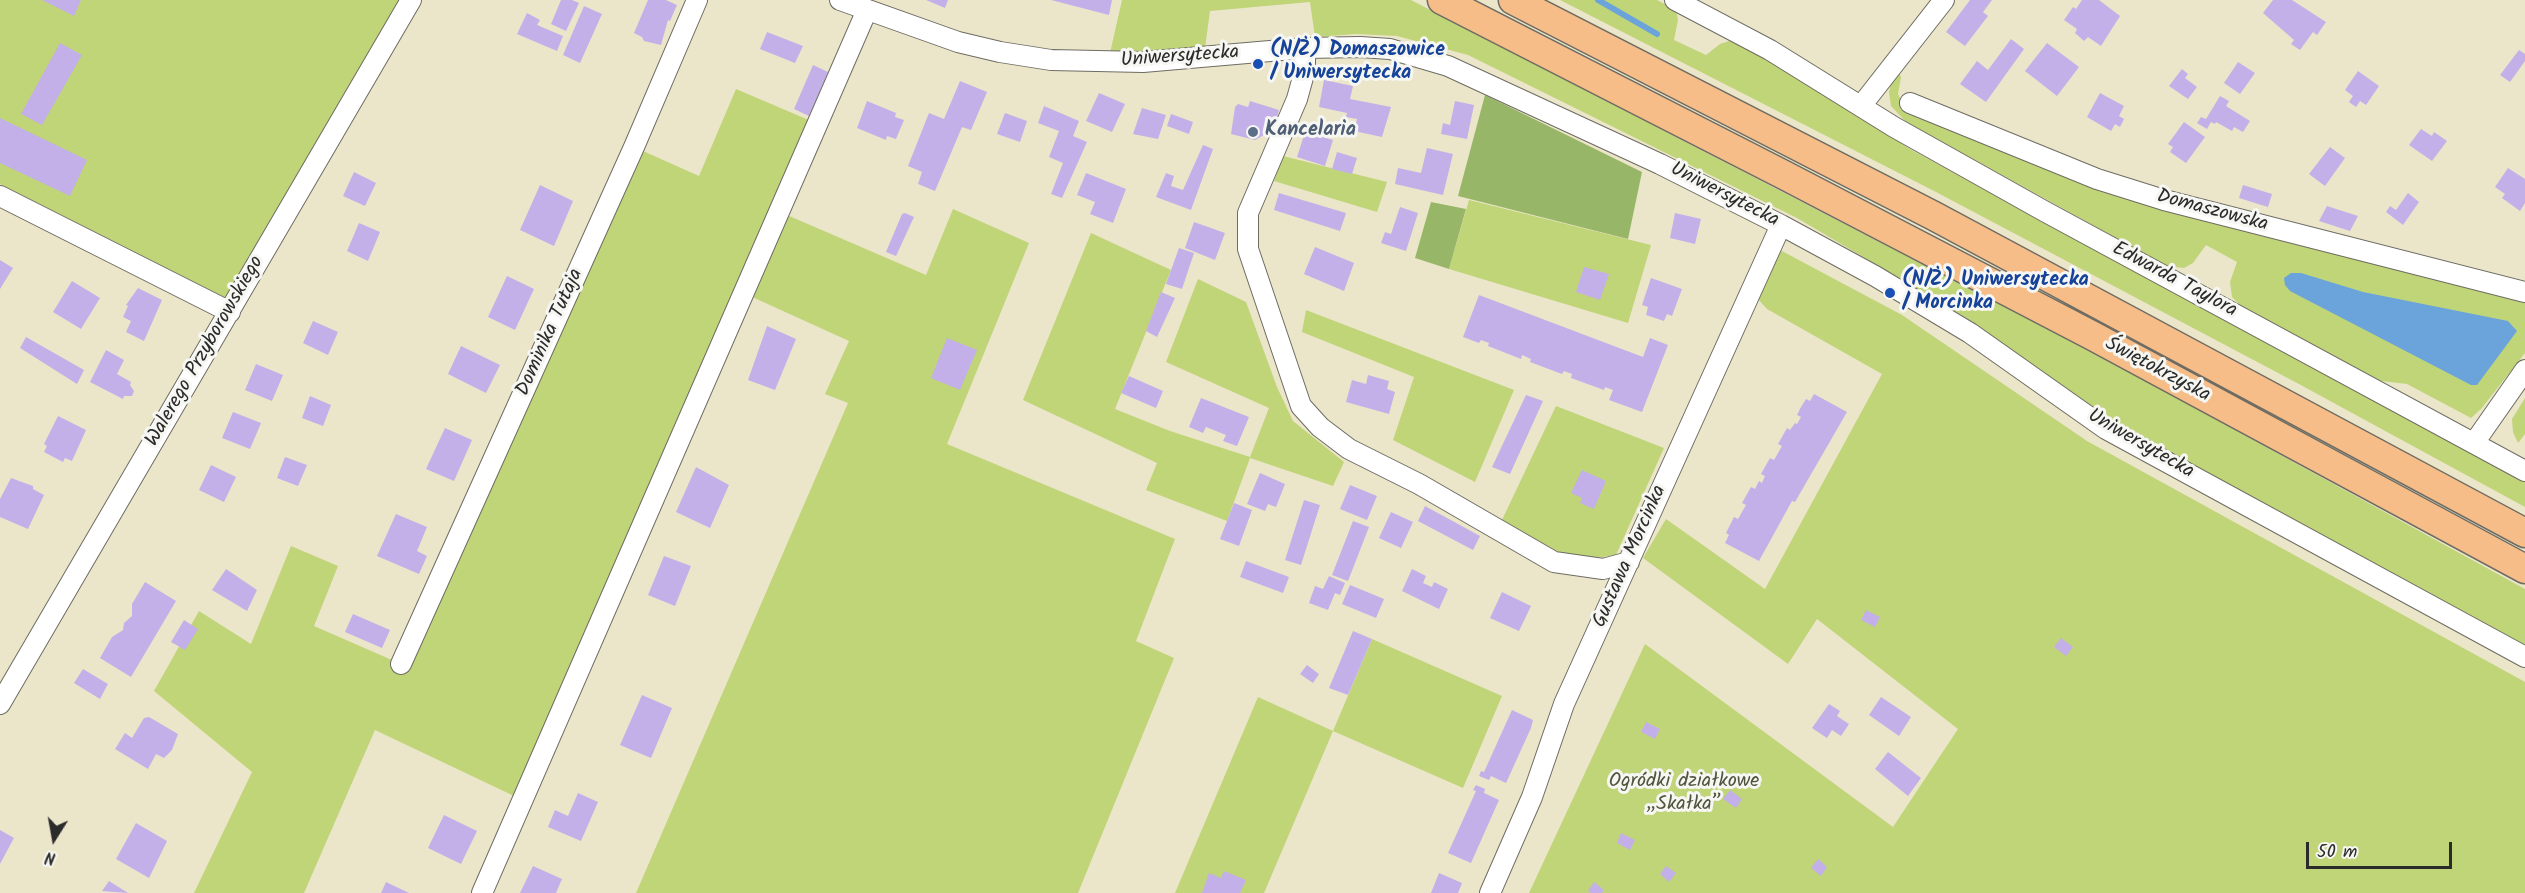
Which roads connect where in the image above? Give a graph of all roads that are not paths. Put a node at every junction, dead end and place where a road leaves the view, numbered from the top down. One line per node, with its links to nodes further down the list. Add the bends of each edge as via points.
1 (411, 0): 15 (street, Walerego Przyborowskiego)
2 (697, 0): 23 (street, Dominika Tutaja)
3 (840, 0): 8 (street, Uniwersytecka)
4 (1442, 0): 21 (highway, Świętokrzyska, via 2093,336)
5 (1513, 0): 19 (highway, Świętokrzyska, via 2091,299)
6 (1675, 0): 11 (street, Edwarda Taylora, via 1761,45)
7 (1944, 0): 11 (street)
8 (867, 10): 9 (street, Uniwersytecka, via 958,42 1051,60 1143,62); 25 (street)
9 (1305, 48): 13 (street, Uniwersytecka, via 1390,49 1448,66); 20 (street, via 1305,70 1297,99 1248,213 1248,249 1301,406 1349,449 1419,484 1554,562 1603,569)
10 (1910, 102): 14 (street, Domaszowska, via 2097,178 2164,200)
11 (1861, 106): 17 (street, Edwarda Taylora, via 2043,210)
12 (0, 196): 15 (street)
13 (1781, 225): 20 (street, Gustawa Morcinka); 22 (street, Uniwersytecka, via 1971,333 2106,429)
14 (2525, 292)
15 (230, 312): 24 (street, Walerego Przyborowskiego)
16 (2525, 370): 17 (street)
17 (2474, 443): 18 (street, Edwarda Taylora)
18 (2525, 471)
19 (2525, 533)
20 (1629, 562): 26 (street, Gustawa Morcinka, via 1564,704 1532,796)
21 (2525, 569)
22 (2525, 657)
23 (401, 664)
24 (0, 704)
25 (482, 893)
26 (1490, 893)

